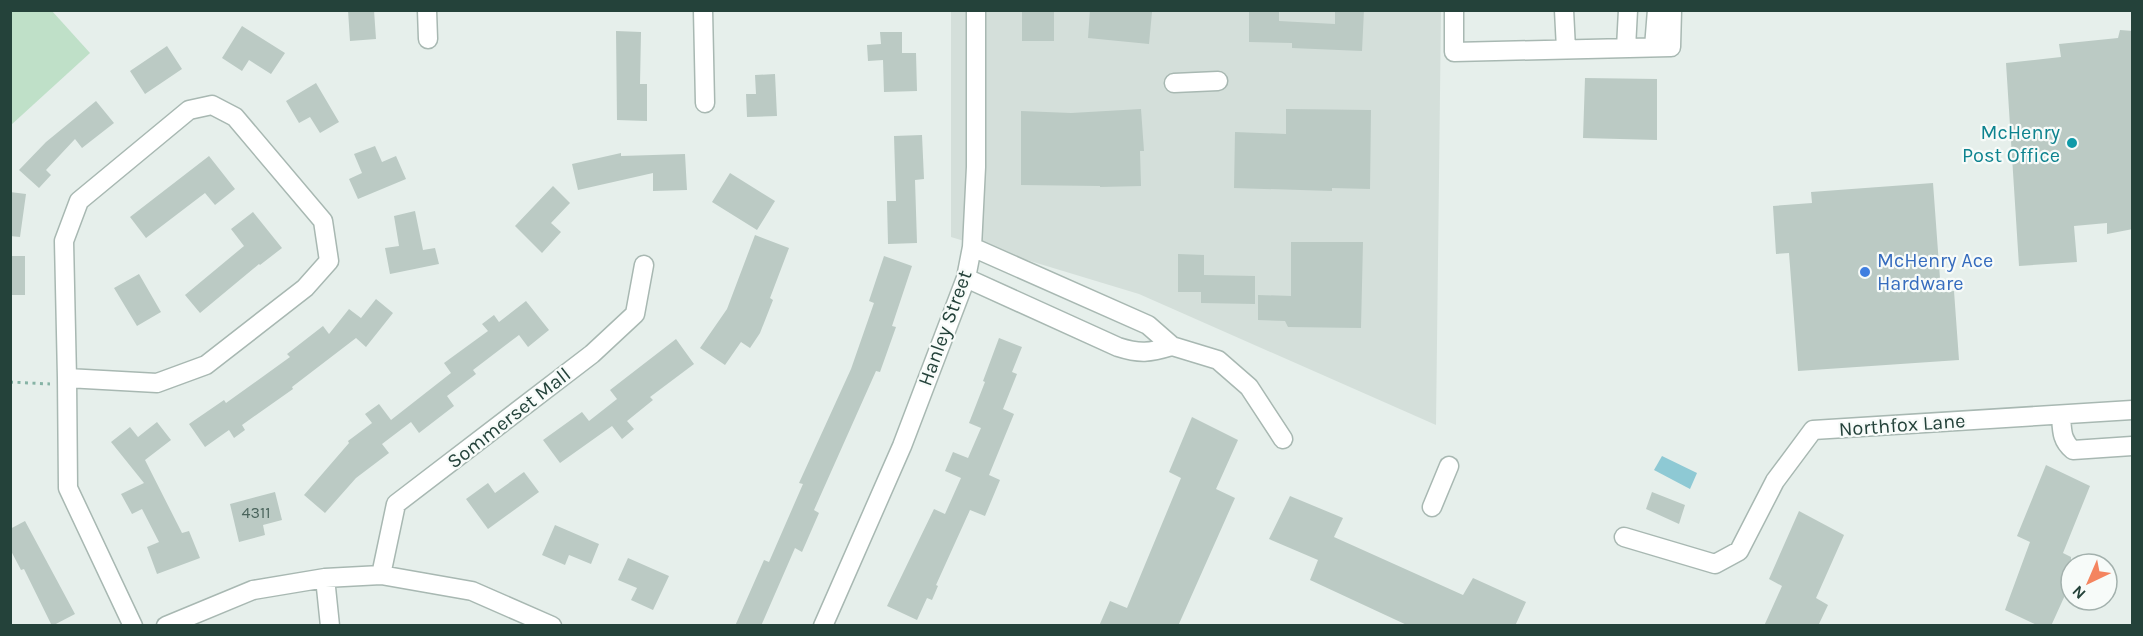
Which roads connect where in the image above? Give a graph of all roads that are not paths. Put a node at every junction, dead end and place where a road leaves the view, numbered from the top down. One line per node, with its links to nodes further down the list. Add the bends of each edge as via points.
1 (427, 10): 10 (street)
2 (703, 10): 15 (street)
3 (976, 10): 16 (street, Hanley Street)
4 (1454, 10): 12 (street, via 1454,52)
5 (1564, 10): 12 (street)
6 (1628, 10): 11 (street)
7 (1640, 10): 11 (street)
8 (1657, 10): 11 (street)
9 (1672, 10): 11 (street, via 1671,47)
10 (428, 39)
11 (1639, 47): 12 (street)
12 (1566, 50)
13 (1218, 81): 14 (street)
14 (1174, 83)
15 (705, 103)
16 (972, 248): 18 (street, Hanley Street); 19 (street, via 1148,325)
17 (644, 265): 28 (street, Sommerset Mall, via 635,314 592,354 396,504)
18 (966, 278): 19 (street, via 1118,347 1150,353); 34 (street, Hanley Street, via 902,446)
19 (1172, 346): 23 (street, via 1218,360 1249,387)
20 (67, 382): 20 (street, via 64,242 78,201 189,111 212,105 235,117 323,220 328,261 305,288 206,365 157,383); 30 (street, via 68,488)
21 (2133, 410): 22 (street, Northfox Lane)
22 (2061, 415): 24 (street, via 2062,437 2073,450); 27 (street, Northfox Lane, via 1813,430 1775,481 1739,551 1714,564)
23 (1282, 439)
24 (2133, 446)
25 (1449, 466): 26 (street)
26 (1432, 507)
27 (1624, 537)
28 (381, 575): 29 (street); 33 (street, via 472,591)
29 (325, 578): 31 (street, via 253,590); 32 (street)
30 (133, 626)
31 (166, 626)
32 (330, 626)
33 (552, 626)
34 (824, 626)

